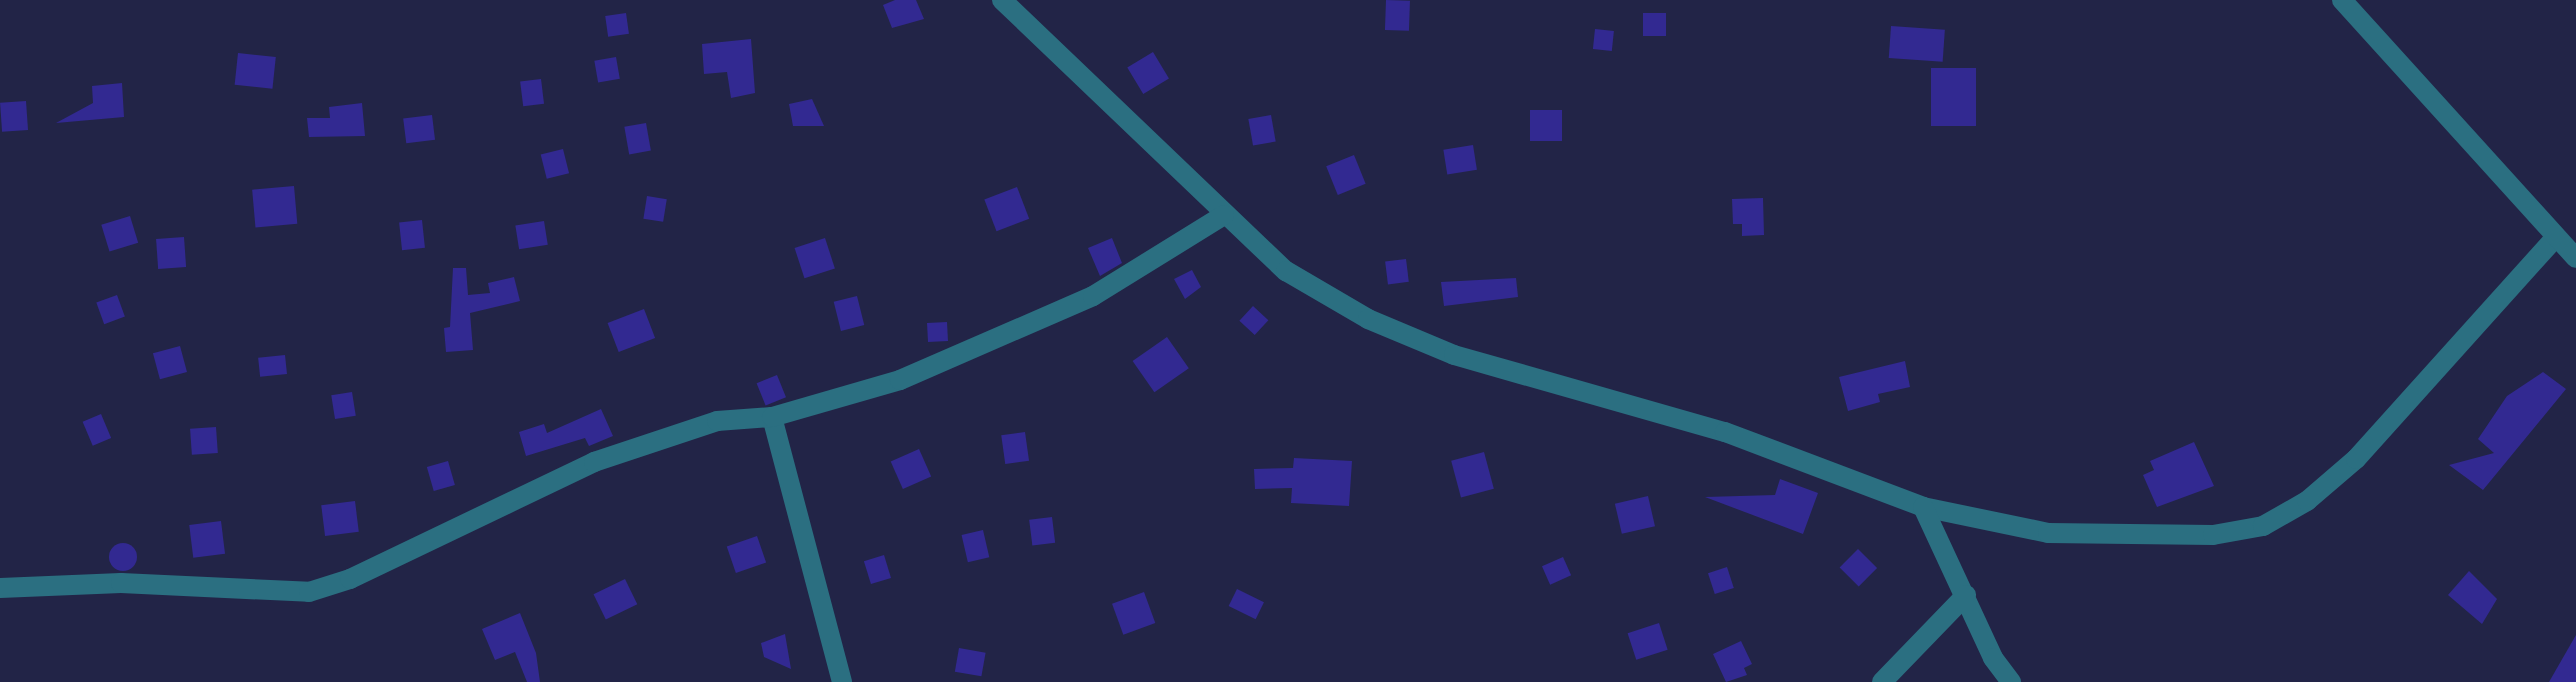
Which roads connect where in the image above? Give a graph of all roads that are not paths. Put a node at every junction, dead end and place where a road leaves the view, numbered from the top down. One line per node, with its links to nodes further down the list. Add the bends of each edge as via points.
1 (1002, 0): 3 (street)
2 (2342, 0): 4 (street)
3 (1224, 215): 6 (street, via 1093,296 1004,337 834,403); 7 (street, via 1286,271 1368,319 1454,355 1725,432)
4 (2555, 238): 5 (street); 7 (street, via 2356,459 2307,501 2263,526 2213,535 2137,538 2048,533)
5 (2576, 258)
6 (772, 417): 8 (street, via 717,421 594,462 350,579 309,592 121,583); 10 (street)
7 (1923, 507): 9 (street)
8 (0, 588)
9 (1966, 595): 11 (street); 12 (street, via 1993,658)
10 (842, 682)
11 (1882, 682)
12 (2011, 682)

